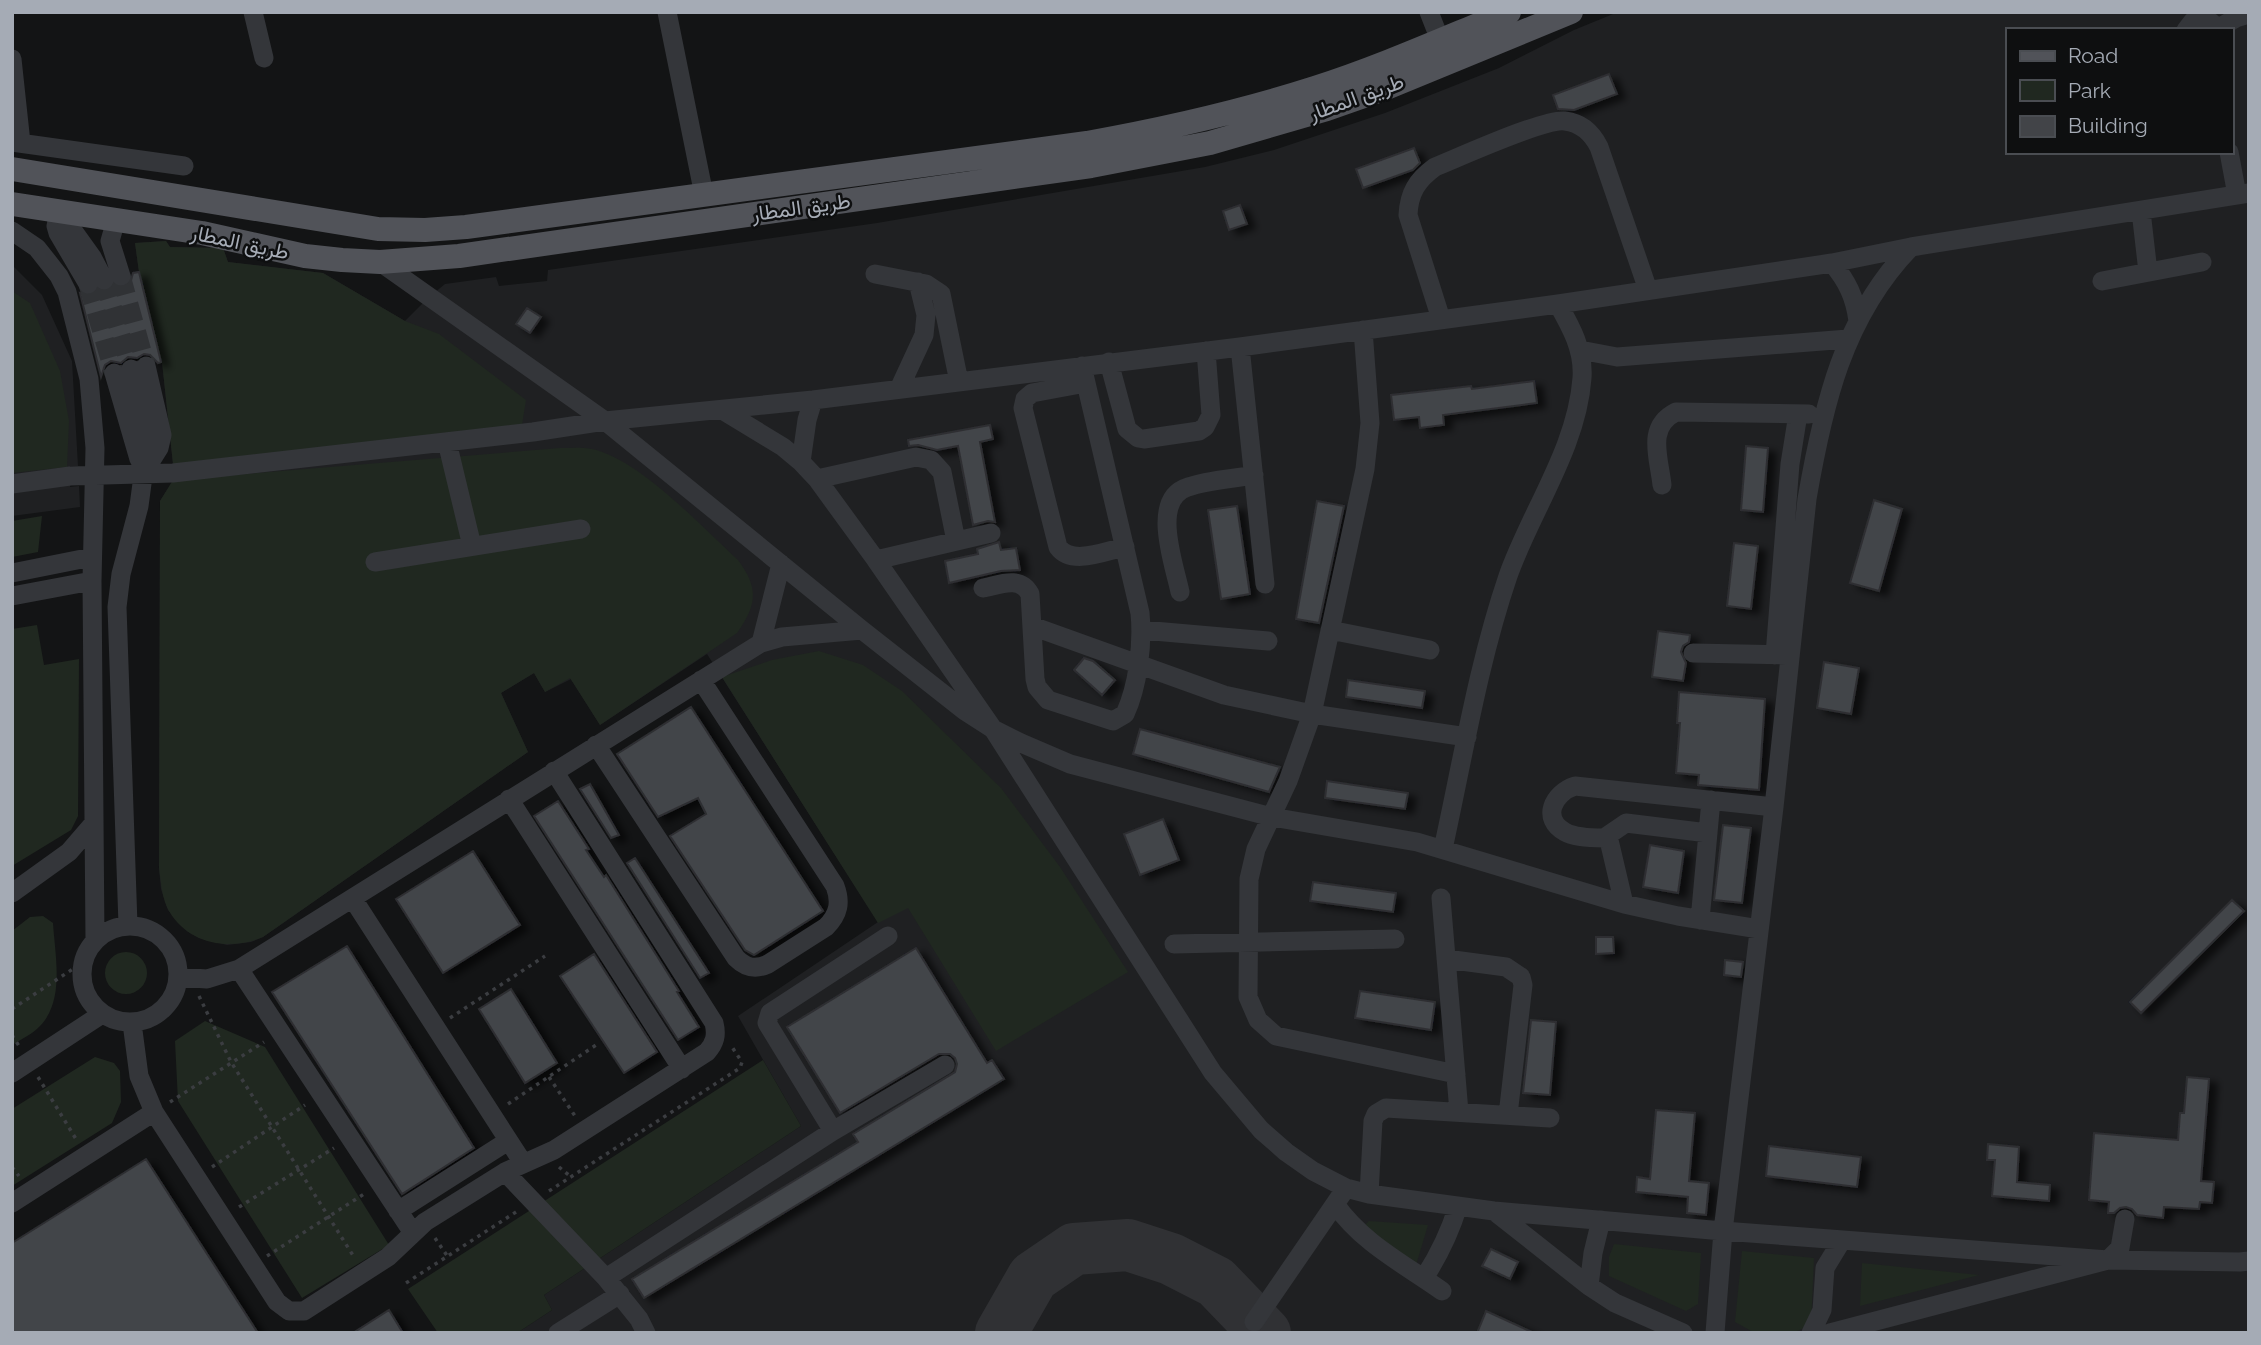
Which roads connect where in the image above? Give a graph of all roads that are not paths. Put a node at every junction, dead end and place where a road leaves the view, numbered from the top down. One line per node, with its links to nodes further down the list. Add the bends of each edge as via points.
1 (253, 12): 11 (street)
2 (667, 12): 19 (street)
3 (1429, 12): 10 (street)
4 (1509, 12): 10 (main road, طريق المطار)
5 (1571, 12): 27 (main road, طريق المطار, via 1327,109 1151,156 458,256)
6 (2249, 14): 9 (street)
7 (2188, 28): 8 (street, via 2198,19 2209,20)
8 (2216, 28)
9 (2219, 28)
10 (1440, 40): 19 (main road, طريق المطار, via 1317,88 1146,133)
11 (264, 58)
12 (12, 59): 13 (street)
13 (16, 142): 15 (street)
14 (2230, 154): 18 (street)
15 (184, 166)
16 (12, 169): 17 (main road, طريق المطار)
17 (49, 174): 21 (main road, via 57,186); 24 (main road, طريق المطار)
18 (2243, 194): 22 (street)
19 (704, 195): 24 (main road, طريق المطار, via 466,227)
20 (12, 204): 21 (main road, طريق المطار)
21 (59, 211): 23 (main road, طريق المطار); 23 (street, via 58,233 104,280)
22 (2141, 212): 26 (street); 30 (street)
23 (116, 220): 27 (main road, طريق المطار, via 305,256)
24 (378, 229): 27 (main road)
25 (12, 230): 58 (street, via 43,256 67,292 89,379)
26 (1911, 247): 29 (street); 37 (street, via 1886,275)
27 (380, 262): 53 (street)
28 (2203, 262): 30 (street)
29 (1832, 263): 34 (street); 37 (street, via 1855,299)
30 (2148, 272): 32 (street)
31 (875, 274): 33 (street)
32 (2102, 281)
33 (918, 282): 38 (street); 39 (street, via 941,294)
34 (1648, 290): 35 (street); 36 (street, via 1594,137 1575,123 1553,121 1435,167 1414,187 1408,215)
35 (1558, 304): 36 (street); 43 (street)
36 (1441, 319): 40 (street)
37 (1858, 321): 41 (street)
38 (926, 324): 39 (street); 48 (street)
39 (948, 324): 47 (street)
40 (1363, 330): 42 (street); 80 (street, via 1369,446)
41 (1848, 339): 43 (street, via 1617,357); 52 (street)
42 (1240, 347): 44 (street); 57 (street)
43 (1580, 350): 90 (street, via 1583,377 1570,433 1510,573)
44 (1206, 351): 45 (street); 45 (street, via 1209,421 1199,431 1144,439 1127,429)
45 (1109, 362): 46 (street)
46 (1084, 374): 47 (street); 66 (street); 66 (street, via 1032,393 1023,408 1058,547 1075,557)
47 (959, 382): 48 (street)
48 (899, 389): 49 (street)
49 (813, 400): 50 (street); 55 (street)
50 (722, 410): 53 (street); 55 (street)
51 (1798, 414): 52 (street); 61 (street, via 1685,411 1667,416 1657,433); 85 (street, via 1790,464)
52 (1824, 414): 85 (street)
53 (605, 421): 54 (street); 70 (street)
54 (447, 442): 56 (street); 65 (street)
55 (802, 461): 59 (street)
56 (143, 474): 56 (street, via 162,435 130,369); 58 (street); 106 (street, via 117,607)
57 (1254, 475): 73 (street); 75 (street, via 1189,486 1174,496 1166,521)
58 (94, 476): 60 (street); 67 (street)
59 (817, 479): 64 (street, via 916,457 931,460 942,472); 68 (street)
60 (12, 484)
61 (1662, 485)
62 (581, 529): 65 (street)
63 (991, 533): 64 (street)
64 (956, 541): 68 (street)
65 (472, 546): 69 (street)
66 (1125, 547): 79 (street)
67 (92, 557): 71 (street); 72 (street)
68 (877, 560): 89 (street)
69 (375, 562)
70 (781, 564): 78 (street); 82 (street)
71 (12, 573)
72 (92, 581): 76 (street); 97 (street)
73 (1265, 584)
74 (982, 588): 77 (street, via 1016,582 1024,585 1030,594)
75 (1180, 592)
76 (12, 596)
77 (1032, 626): 86 (street); 86 (street, via 1035,679 1048,700 1113,721 1120,719 1128,708)
78 (862, 630): 82 (street); 89 (street)
79 (1142, 630): 81 (street); 86 (street)
80 (1330, 630): 83 (street); 88 (street)
81 (1268, 640)
82 (761, 643): 87 (street)
83 (1430, 650)
84 (1693, 653): 85 (street)
85 (1783, 655): 95 (street)
86 (1138, 665): 88 (street, via 1224,695)
87 (701, 680): 91 (street); 91 (street, via 839,896 834,918 826,927 768,964 751,968 736,958)
88 (1312, 714): 90 (street); 96 (street)
89 (993, 729): 96 (street, via 1070,764); 131 (street, via 1213,1073 1261,1130)
90 (1467, 737): 100 (street)
91 (596, 745): 92 (street)
92 (554, 771): 93 (street); 119 (street, via 714,1023 712,1046)
93 (509, 799): 103 (street); 119 (street)
94 (1711, 800): 95 (street); 98 (street); 99 (street, via 1575,786 1556,796 1553,817 1558,827 1566,833)
95 (1774, 807): 107 (street)
96 (1272, 817): 100 (street); 111 (street, via 1252,862)
97 (94, 823): 101 (street, via 69,852); 110 (street)
98 (1708, 833): 99 (street, via 1626,823); 105 (street)
99 (1608, 836): 104 (street)
100 (1443, 849): 104 (street)
101 (12, 893)
102 (1441, 898): 113 (street)
103 (353, 899): 114 (street); 127 (street)
104 (1624, 904): 105 (street)
105 (1700, 919): 107 (street)
106 (128, 925): 110 (street); 115 (street, via 154,932 164,940)
107 (1759, 929): 138 (street)
108 (888, 936): 126 (street, via 767,1018)
109 (1395, 939): 111 (street)
110 (95, 940): 116 (street, via 82,963 81,977 84,991)
111 (1248, 942): 112 (street); 121 (street, via 1248,997 1258,1020 1276,1036)
112 (1174, 944)
113 (1446, 959): 121 (street); 124 (street, via 1506,967 1521,977)
114 (239, 969): 115 (street, via 207,979); 134 (street)
115 (184, 978): 117 (street, via 164,1009)
116 (102, 1014): 117 (street); 120 (street)
117 (132, 1023): 122 (street, via 139,1076)
118 (944, 1065): 126 (street)
119 (682, 1069): 128 (street, via 545,1155)
120 (12, 1073)
121 (1456, 1074): 123 (street)
122 (154, 1112): 132 (street); 139 (street, via 277,1302 289,1311 304,1311 388,1257)
123 (1459, 1112): 124 (street); 130 (street, via 1381,1110 1373,1121)
124 (1507, 1115): 125 (street)
125 (1550, 1118)
126 (833, 1131): 145 (street)
127 (508, 1140): 128 (street); 134 (street)
128 (523, 1163): 129 (street)
129 (505, 1172): 139 (street); 145 (street)
130 (1369, 1194): 131 (street); 133 (street)
131 (1341, 1196): 146 (street, via 1353,1228); 151 (street)
132 (12, 1203)
133 (1458, 1206): 135 (street); 146 (street, via 1444,1245)
134 (398, 1211): 139 (street)
135 (1494, 1211): 137 (street); 147 (street)
136 (2125, 1219): 142 (street, via 2120,1248)
137 (1601, 1220): 138 (street); 147 (street)
138 (1723, 1231): 140 (street); 156 (street)
139 (413, 1233)
140 (1810, 1238): 141 (street); 144 (street)
141 (1842, 1240): 142 (street); 144 (street)
142 (2108, 1259): 143 (street); 152 (street)
143 (2249, 1261)
144 (1825, 1268): 150 (street)
145 (606, 1278): 149 (street)
146 (1424, 1278): 148 (street)
147 (1589, 1286): 155 (street, via 1615,1303)
148 (1442, 1290)
149 (620, 1294): 153 (street); 154 (street)
150 (1822, 1310): 152 (street); 157 (street)
151 (1254, 1322)
152 (1833, 1332)
153 (558, 1333)
154 (646, 1333)
155 (1683, 1333)
156 (1714, 1333)
157 (1811, 1333)

